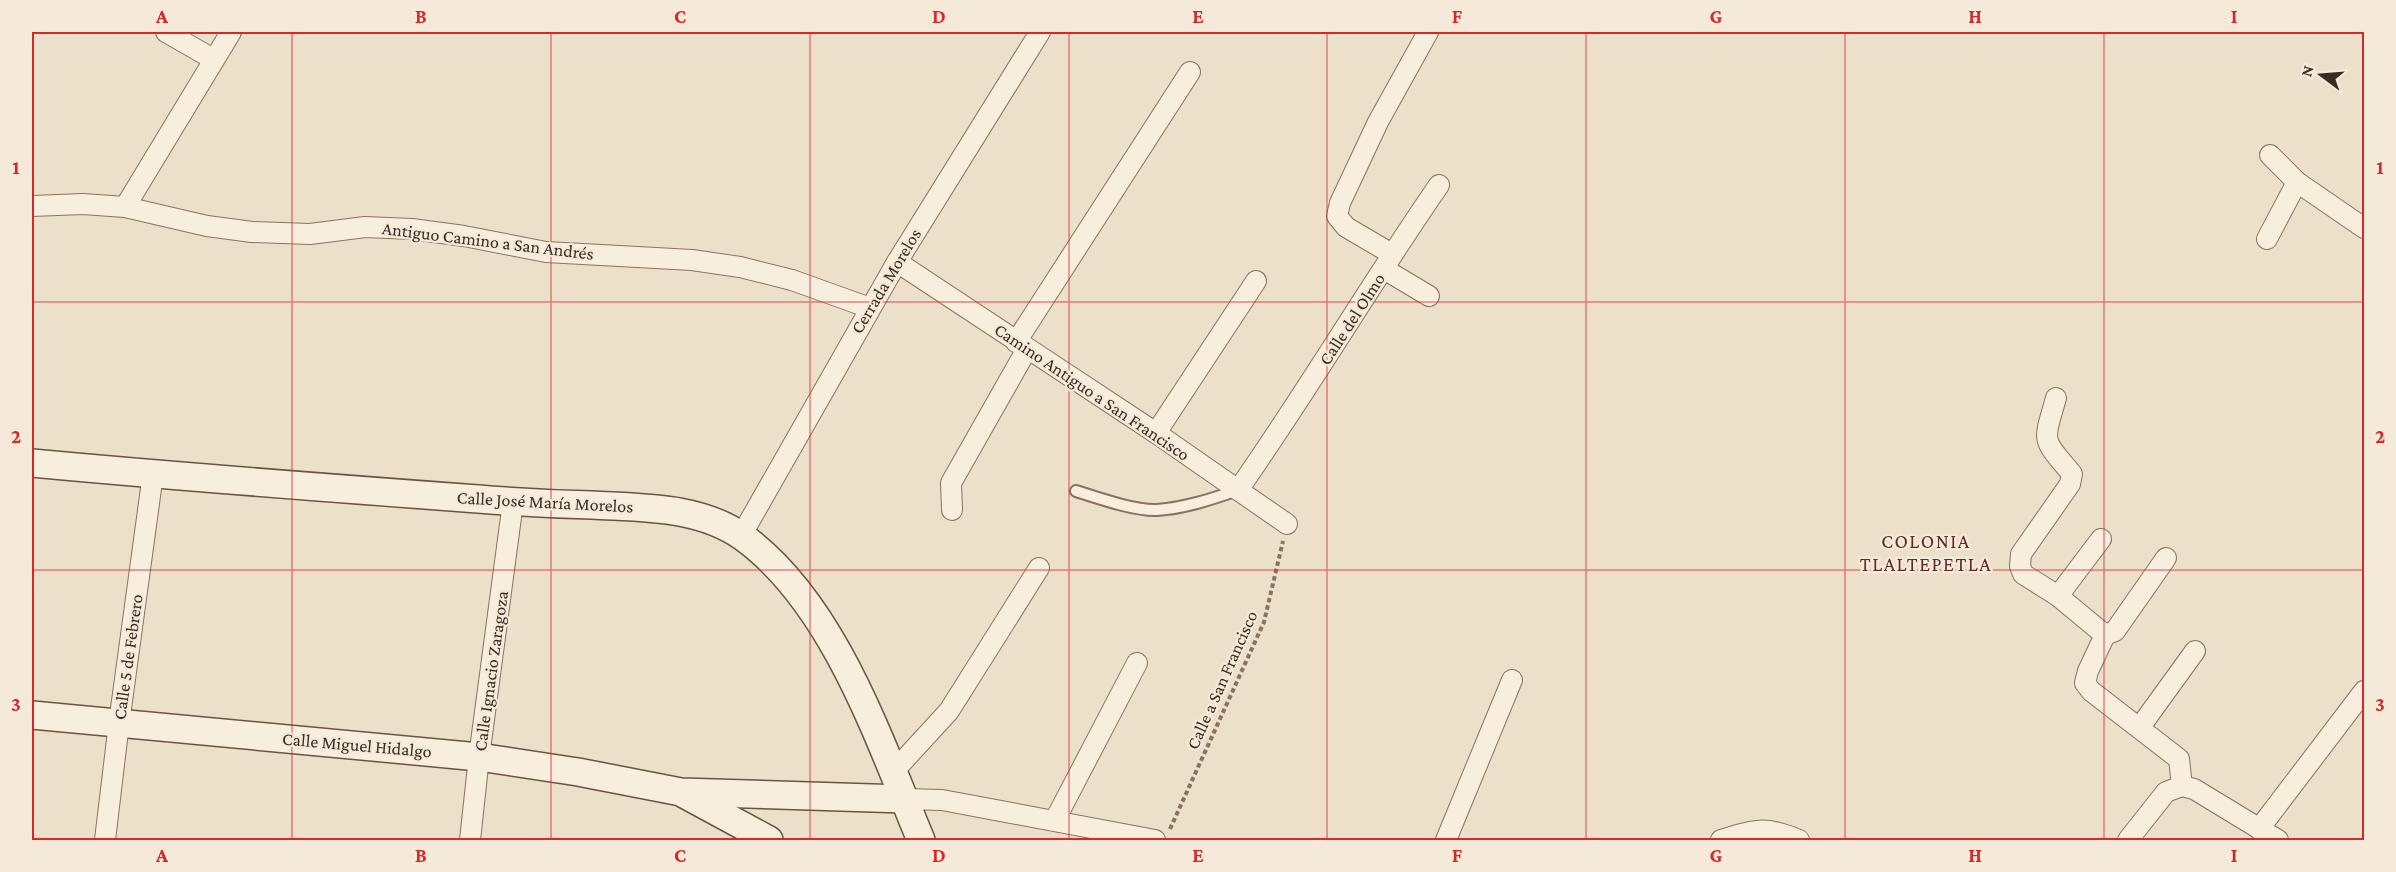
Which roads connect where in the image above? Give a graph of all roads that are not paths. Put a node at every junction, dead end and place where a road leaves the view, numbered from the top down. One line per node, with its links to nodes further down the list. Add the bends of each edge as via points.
1 (166, 32): 5 (street)
2 (231, 32): 5 (street)
3 (1040, 32): 14 (street, Cerrada Morelos)
4 (1428, 32): 15 (street, Calle del Olmo, via 1378,122 1337,216 1346,228)
5 (213, 59): 11 (street)
6 (1190, 72): 19 (street)
7 (2270, 155): 8 (street)
8 (2297, 182): 12 (street); 13 (street)
9 (1439, 185): 15 (street)
10 (32, 206): 11 (street, Antiguo Camino a San Andrés)
11 (125, 207): 18 (street, Antiguo Camino a San Andrés, via 252,232 310,234 365,227 412,229 546,252 692,260 792,280)
12 (2364, 228)
13 (2267, 239)
14 (897, 261): 18 (street, Cerrada Morelos); 19 (street, Camino Antiguo a San Francisco)
15 (1388, 261): 17 (street); 24 (street, Calle del Olmo)
16 (1256, 281): 21 (street)
17 (1429, 296)
18 (870, 308): 29 (street, Cerrada Morelos)
19 (1022, 345): 21 (street, Camino Antiguo a San Francisco); 27 (street, via 951,483)
20 (2055, 398): 33 (street, via 2045,437 2072,474 2070,484 2021,554 2020,566 2023,574)
21 (1156, 434): 24 (street, Camino Antiguo a San Francisco)
22 (32, 463): 23 (main road, Calle José María Morelos)
23 (153, 474): 26 (main road, Calle José María Morelos); 40 (street, Calle 5 de Febrero)
24 (1238, 490): 25 (lane, via 1203,502 1155,510); 28 (street, Camino Antiguo a San Francisco)
25 (1076, 491)
26 (513, 502): 29 (main road, Calle José María Morelos, via 674,510 708,519); 42 (street, Calle Ignacio Zaragoza)
27 (952, 510)
28 (1287, 524)
29 (741, 536): 43 (main road, Calle José María Morelos, via 776,567 824,630 862,699)
30 (2101, 539): 33 (street)
31 (2166, 558): 34 (street, via 2115,631)
32 (1039, 568): 43 (street, via 949,711)
33 (2058, 596): 34 (street)
34 (2105, 636): 41 (street, via 2085,683)
35 (2195, 651): 41 (street)
36 (1137, 663): 47 (street)
37 (1512, 680): 54 (street)
38 (2364, 691): 48 (street)
39 (32, 715): 40 (main road, Calle Miguel Hidalgo)
40 (119, 723): 42 (main road, Calle Miguel Hidalgo); 50 (street, Calle 5 de Febrero)
41 (2140, 728): 44 (street, via 2179,759)
42 (479, 757): 45 (main road, Calle Miguel Hidalgo); 51 (street, Calle Ignacio Zaragoza)
43 (893, 772): 46 (main road, Calle José María Morelos)
44 (2182, 786): 48 (street, via 2194,789); 57 (street, via 2166,792)
45 (681, 792): 46 (main road, Calle Miguel Hidalgo); 52 (main road, Calle Miguel Hidalgo)
46 (904, 799): 47 (street, via 942,800); 53 (main road, Calle José María Morelos)
47 (1055, 820): 49 (street)
48 (2259, 829): 58 (street)
49 (1162, 835)
50 (105, 840)
51 (470, 840)
52 (769, 840)
53 (921, 840)
54 (1446, 840)
55 (1721, 840): 56 (street, via 1763,829)
56 (1799, 840)
57 (2128, 840)
58 (2278, 840)

